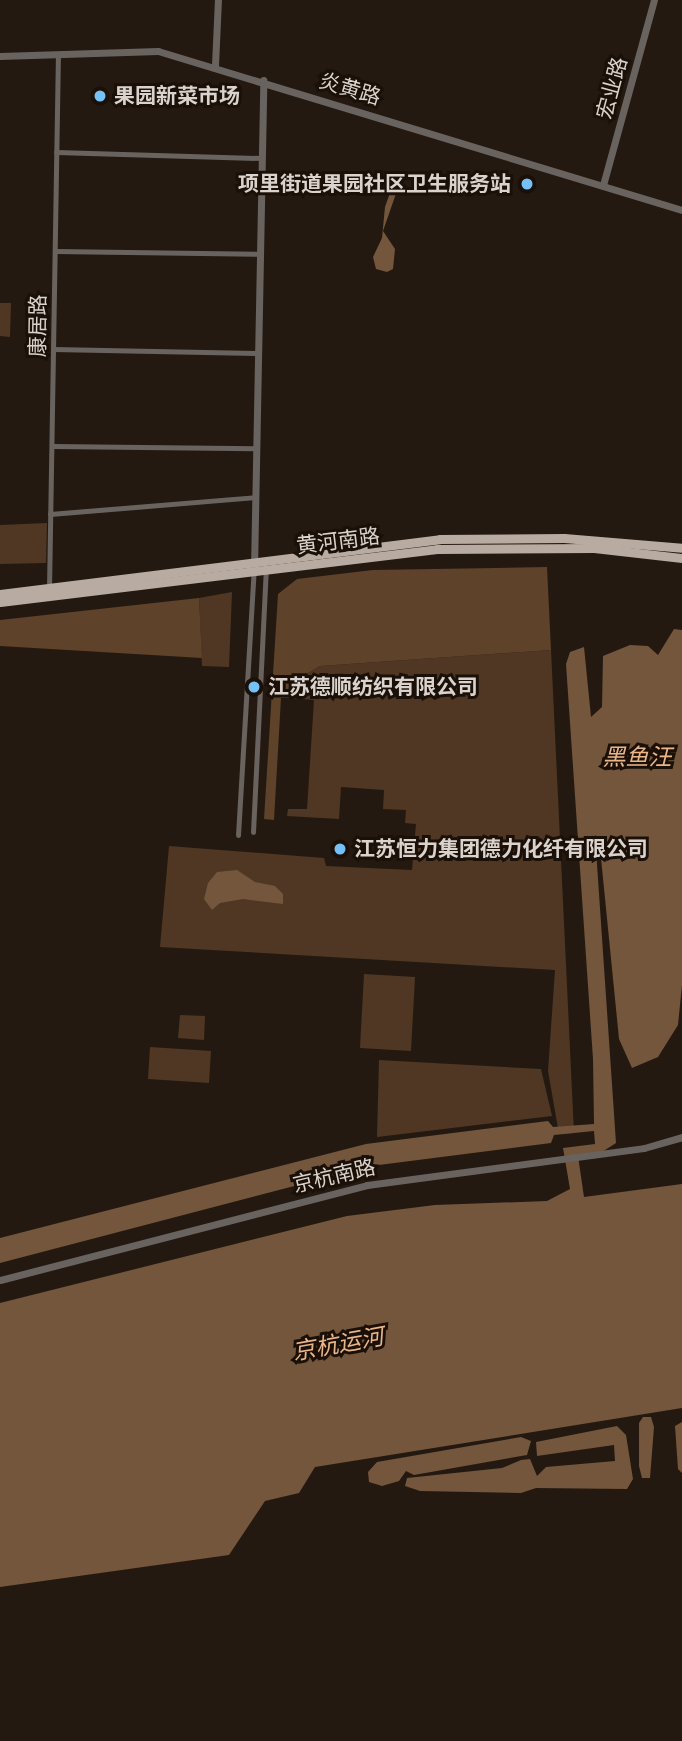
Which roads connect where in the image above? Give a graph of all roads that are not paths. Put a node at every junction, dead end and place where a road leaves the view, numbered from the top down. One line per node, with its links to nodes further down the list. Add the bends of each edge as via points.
1 (218, 0): 5 (street)
2 (654, 0): 9 (street, 宏业路)
3 (58, 54): 4 (street, 炎黄路); 5 (street, 炎黄路, via 158,51); 7 (street, 康居路)
4 (0, 56)
5 (215, 65): 6 (street, 炎黄路)
6 (263, 80): 8 (street); 9 (street, 炎黄路)
7 (56, 152): 8 (street); 11 (street, 康居路)
8 (261, 158): 12 (street)
9 (603, 185): 10 (street, 炎黄路)
10 (682, 210)
11 (55, 251): 12 (street); 13 (street, 康居路)
12 (260, 254): 14 (street)
13 (53, 349): 14 (street); 15 (street, 康居路)
14 (258, 353): 16 (street)
15 (51, 446): 16 (street); 18 (street, 康居路)
16 (256, 448): 17 (street)
17 (256, 497): 18 (street); 22 (street)
18 (50, 514): 24 (street, 康居路)
19 (682, 548): 21 (main road, 黄河南路, via 609,540 491,538 407,542)
20 (682, 558): 21 (main road, 黄河南路, via 594,548 495,547)
21 (267, 563): 22 (main road, 黄河南路); 26 (street)
22 (254, 565): 24 (main road, 黄河南路); 27 (street)
23 (0, 594): 24 (main road, 黄河南路)
24 (49, 594): 25 (main road, 黄河南路)
25 (0, 602)
26 (253, 832)
27 (238, 835)
28 (682, 1137): 29 (street, 京杭南路, via 644,1148 367,1185)
29 (0, 1280)

